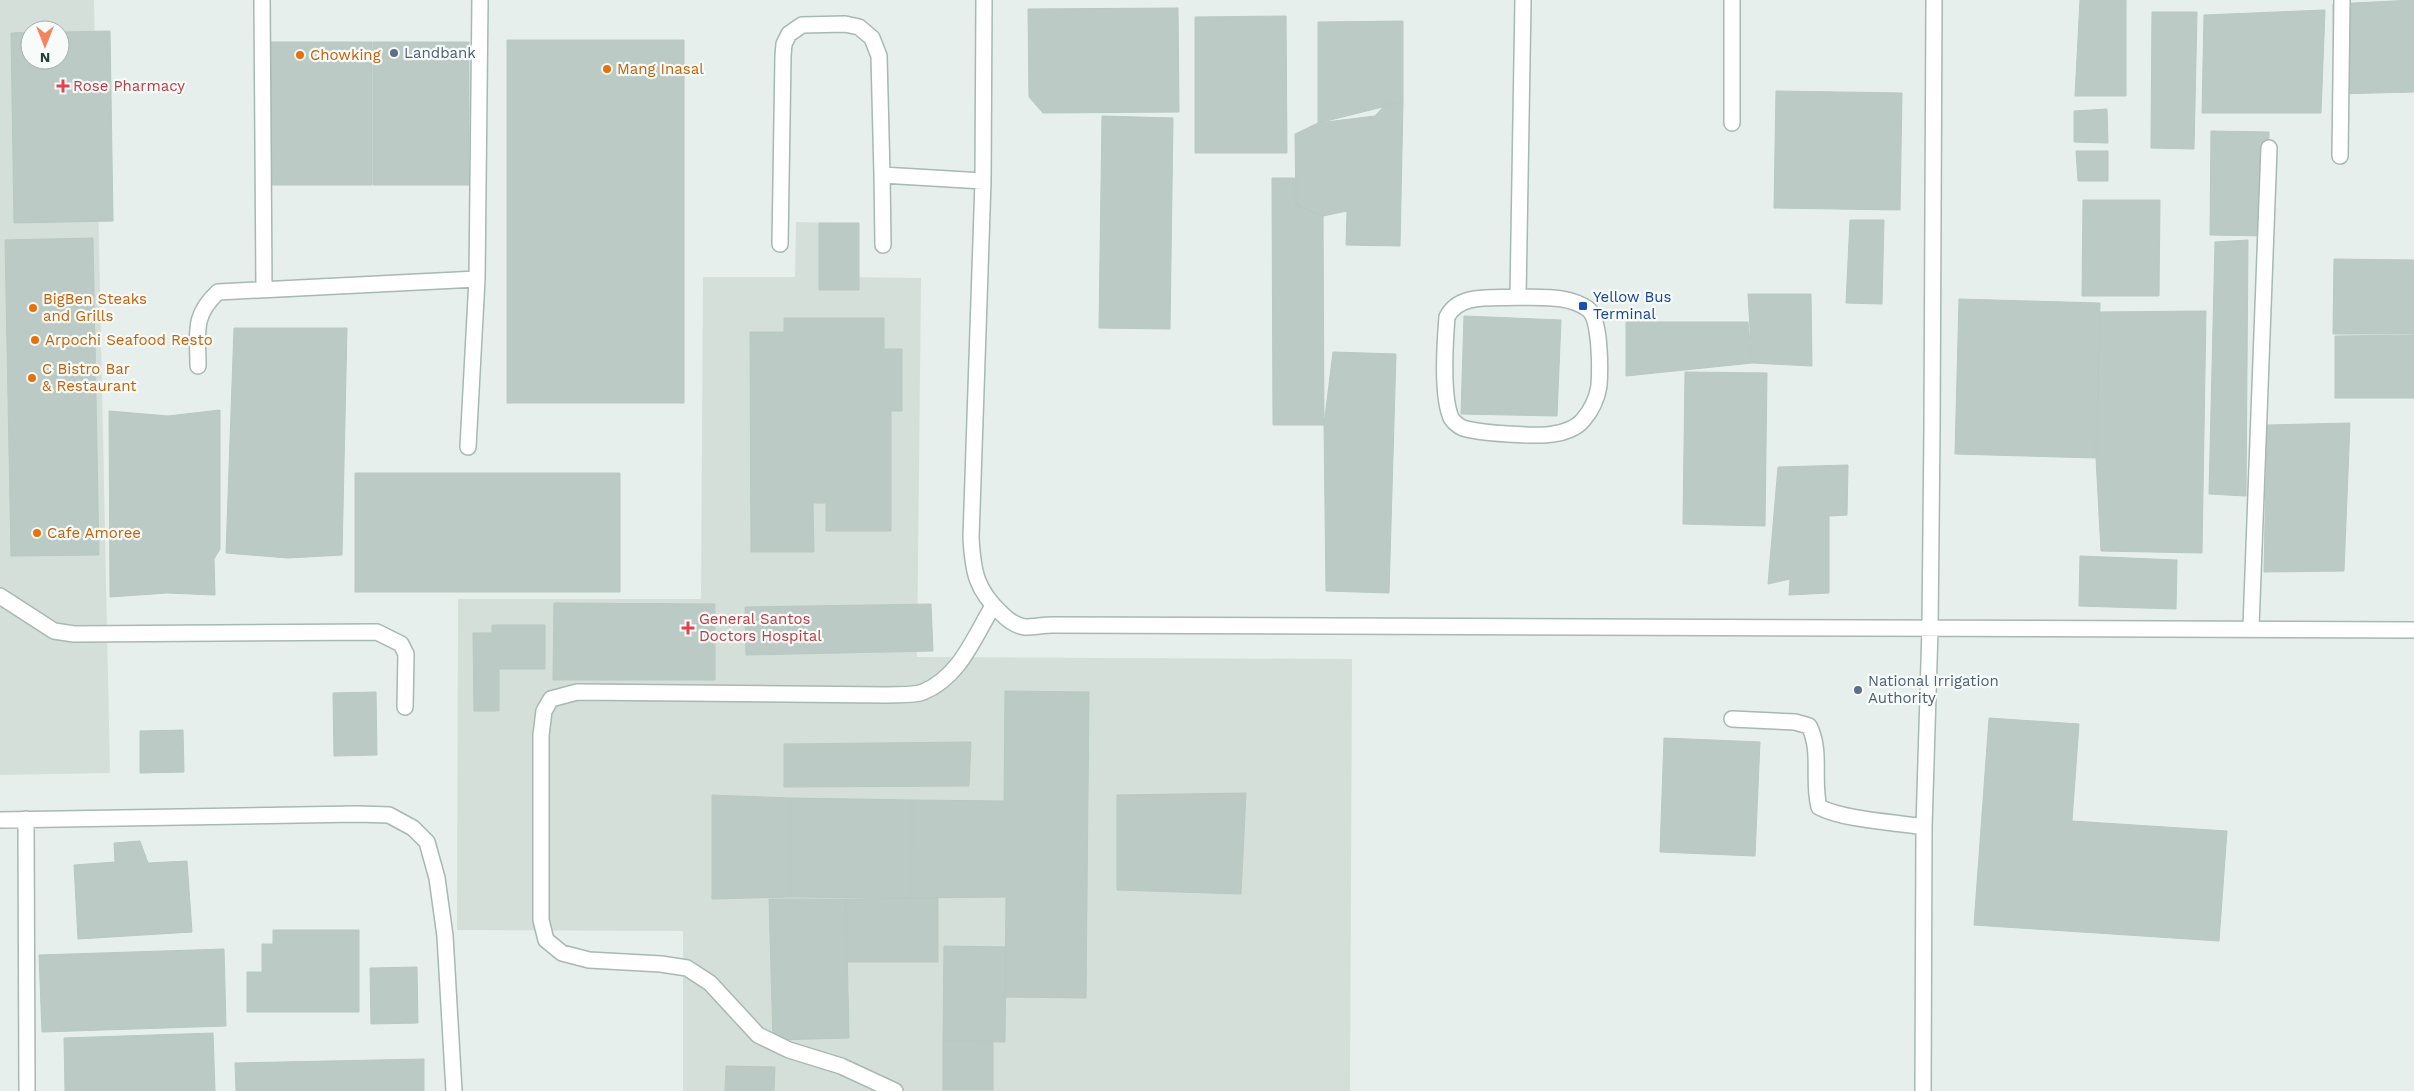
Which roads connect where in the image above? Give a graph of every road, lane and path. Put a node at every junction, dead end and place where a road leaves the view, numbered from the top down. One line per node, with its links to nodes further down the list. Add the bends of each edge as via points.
1 (262, 0): 16 (street)
2 (480, 0): 15 (street)
3 (984, 0): 12 (street)
4 (1523, 0): 17 (street)
5 (1732, 0): 8 (street)
6 (1934, 0): 23 (street)
7 (2342, 0): 10 (street)
8 (1732, 123)
9 (2269, 148): 22 (street)
10 (2340, 156)
11 (882, 175): 12 (street); 13 (street, via 879,56 872,38 859,27 845,24 802,25 789,34 784,44); 14 (street)
12 (983, 180): 21 (street, via 972,538 978,587)
13 (780, 244)
14 (883, 245)
15 (477, 279): 16 (street); 19 (street)
16 (264, 289): 18 (street, via 218,292 207,302 199,316)
17 (1518, 297): 17 (street, via 1573,300 1590,311 1598,341 1598,387 1594,404 1583,421 1552,435 1478,432 1460,427 1450,416 1446,396 1446,317 1451,307 1462,300)
18 (198, 366)
19 (468, 447)
20 (0, 596): 25 (street, via 54,631 74,634 377,632 402,644 406,654)
21 (992, 606): 23 (street, via 1010,621 1024,627); 32 (street, via 947,679 922,692 885,695 576,692 552,698 544,711 541,735 541,920 546,940 562,954 589,960 687,968 710,983 758,1036 840,1066)
22 (2251, 627): 23 (street); 24 (street)
23 (1930, 629): 29 (street)
24 (2414, 630)
25 (405, 707)
26 (1732, 719): 29 (street, via 1795,722 1809,726 1814,736 1819,807 1836,813)
27 (26, 819): 28 (street); 30 (street); 31 (street, via 357,814 389,815 413,828 427,842 437,878 445,936)
28 (0, 820)
29 (1924, 827): 33 (street)
30 (27, 1091)
31 (454, 1091)
32 (895, 1091)
33 (1923, 1091)

